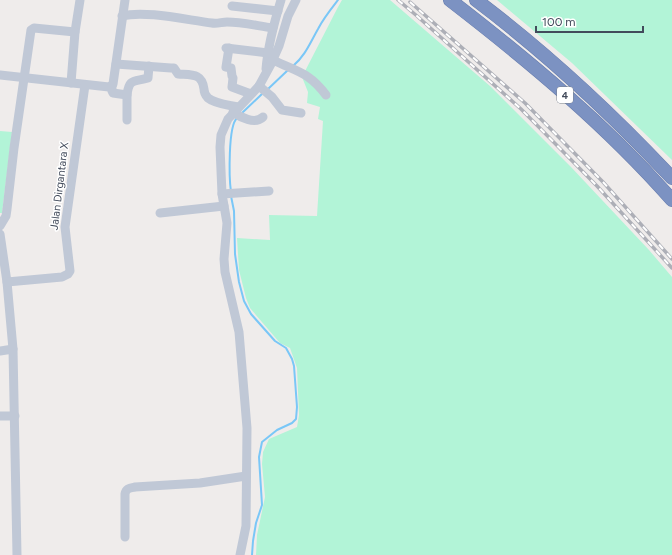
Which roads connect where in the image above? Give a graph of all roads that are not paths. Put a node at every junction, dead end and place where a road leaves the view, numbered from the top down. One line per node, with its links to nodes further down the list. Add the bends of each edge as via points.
1 (80, 0): 11 (street)
2 (125, 0): 9 (street)
3 (281, 0): 8 (street)
4 (296, 0): 12 (street)
5 (450, 0): 33 (highway, 4, via 511,47 592,118)
6 (476, 0): 30 (highway, 4, via 510,26 590,96)
7 (232, 6): 8 (street)
8 (278, 11): 10 (street)
9 (122, 16): 10 (street, via 147,15); 14 (street)
10 (273, 28): 12 (street)
11 (75, 32): 18 (street, via 32,29); 19 (street)
12 (270, 57): 22 (street); 23 (street, via 228,48 226,67 231,70 232,87); 25 (street, via 312,79)
13 (176, 60): 16 (street)
14 (116, 64): 15 (street); 21 (street)
15 (149, 66): 16 (street); 24 (street, via 148,78 132,82 128,86)
16 (171, 68): 26 (street, via 178,74 200,77 208,98)
17 (0, 75): 18 (street)
18 (24, 78): 19 (street); 36 (street, via 6,216)
19 (72, 84): 20 (street)
20 (85, 85): 21 (street); 38 (street, Jalan Dirgantara X, via 65,227 70,271 62,277)
21 (112, 86): 24 (street, via 113,92)
22 (264, 90): 23 (street); 27 (street, via 282,110)
23 (251, 94): 26 (street)
24 (127, 95): 29 (street)
25 (326, 95)
26 (237, 113): 28 (street, via 259,120); 32 (street, via 224,126 221,136)
27 (301, 113)
28 (263, 117)
29 (127, 120)
30 (672, 178)
31 (269, 192): 32 (street)
32 (226, 193): 34 (street)
33 (672, 200)
34 (224, 206): 35 (street); 43 (street, via 227,223 225,272 237,317 240,340 247,433)
35 (160, 212)
36 (0, 226)
37 (0, 234): 38 (street)
38 (7, 282): 39 (street)
39 (13, 349): 40 (street); 42 (street)
40 (0, 351)
41 (0, 416): 42 (street)
42 (15, 416): 45 (street)
43 (246, 476): 44 (street, via 127,489); 46 (street, via 246,526)
44 (124, 537)
45 (17, 555)
46 (240, 555)

